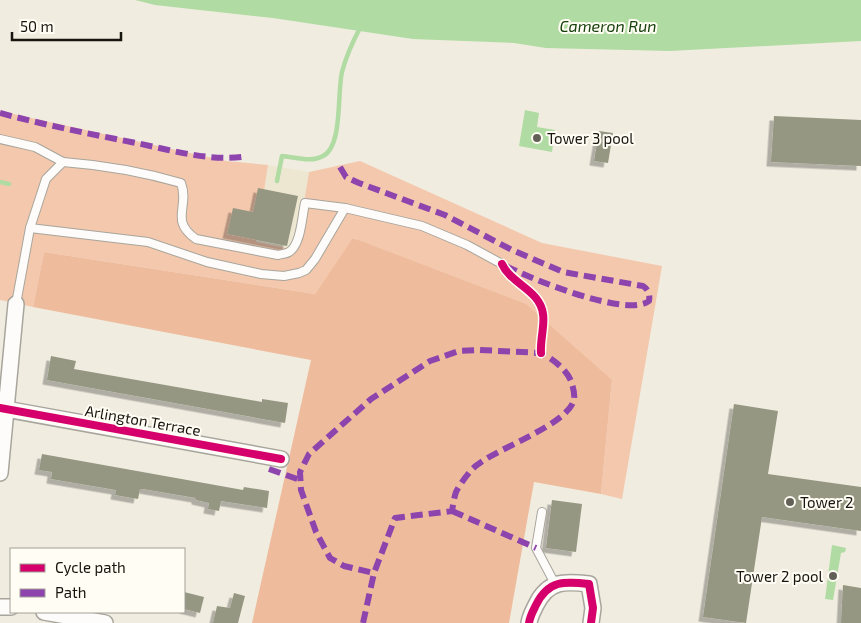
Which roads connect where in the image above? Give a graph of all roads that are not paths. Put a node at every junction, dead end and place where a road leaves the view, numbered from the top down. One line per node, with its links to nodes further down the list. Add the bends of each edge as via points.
1 (0, 139): 2 (lane, via 35,147)
2 (62, 162): 3 (lane, via 96,165 181,183 184,192 182,226 186,232 196,239 278,255 294,248 304,203); 4 (lane, via 46,179)
3 (344, 208): 4 (lane, via 306,270 284,276 207,262 148,242); 5 (lane, via 422,226)
4 (30, 228): 6 (lane)
5 (502, 264)
6 (16, 304): 7 (street)
7 (3, 409): 8 (street, Arlington Terrace); 9 (street)
8 (281, 459)
9 (0, 473)
10 (542, 512): 11 (lane, via 536,548)
11 (555, 584): 14 (street, via 541,595); 15 (street, via 589,584 593,608)
12 (50, 613): 13 (street)
13 (105, 623)
14 (529, 623)
15 (591, 623)

